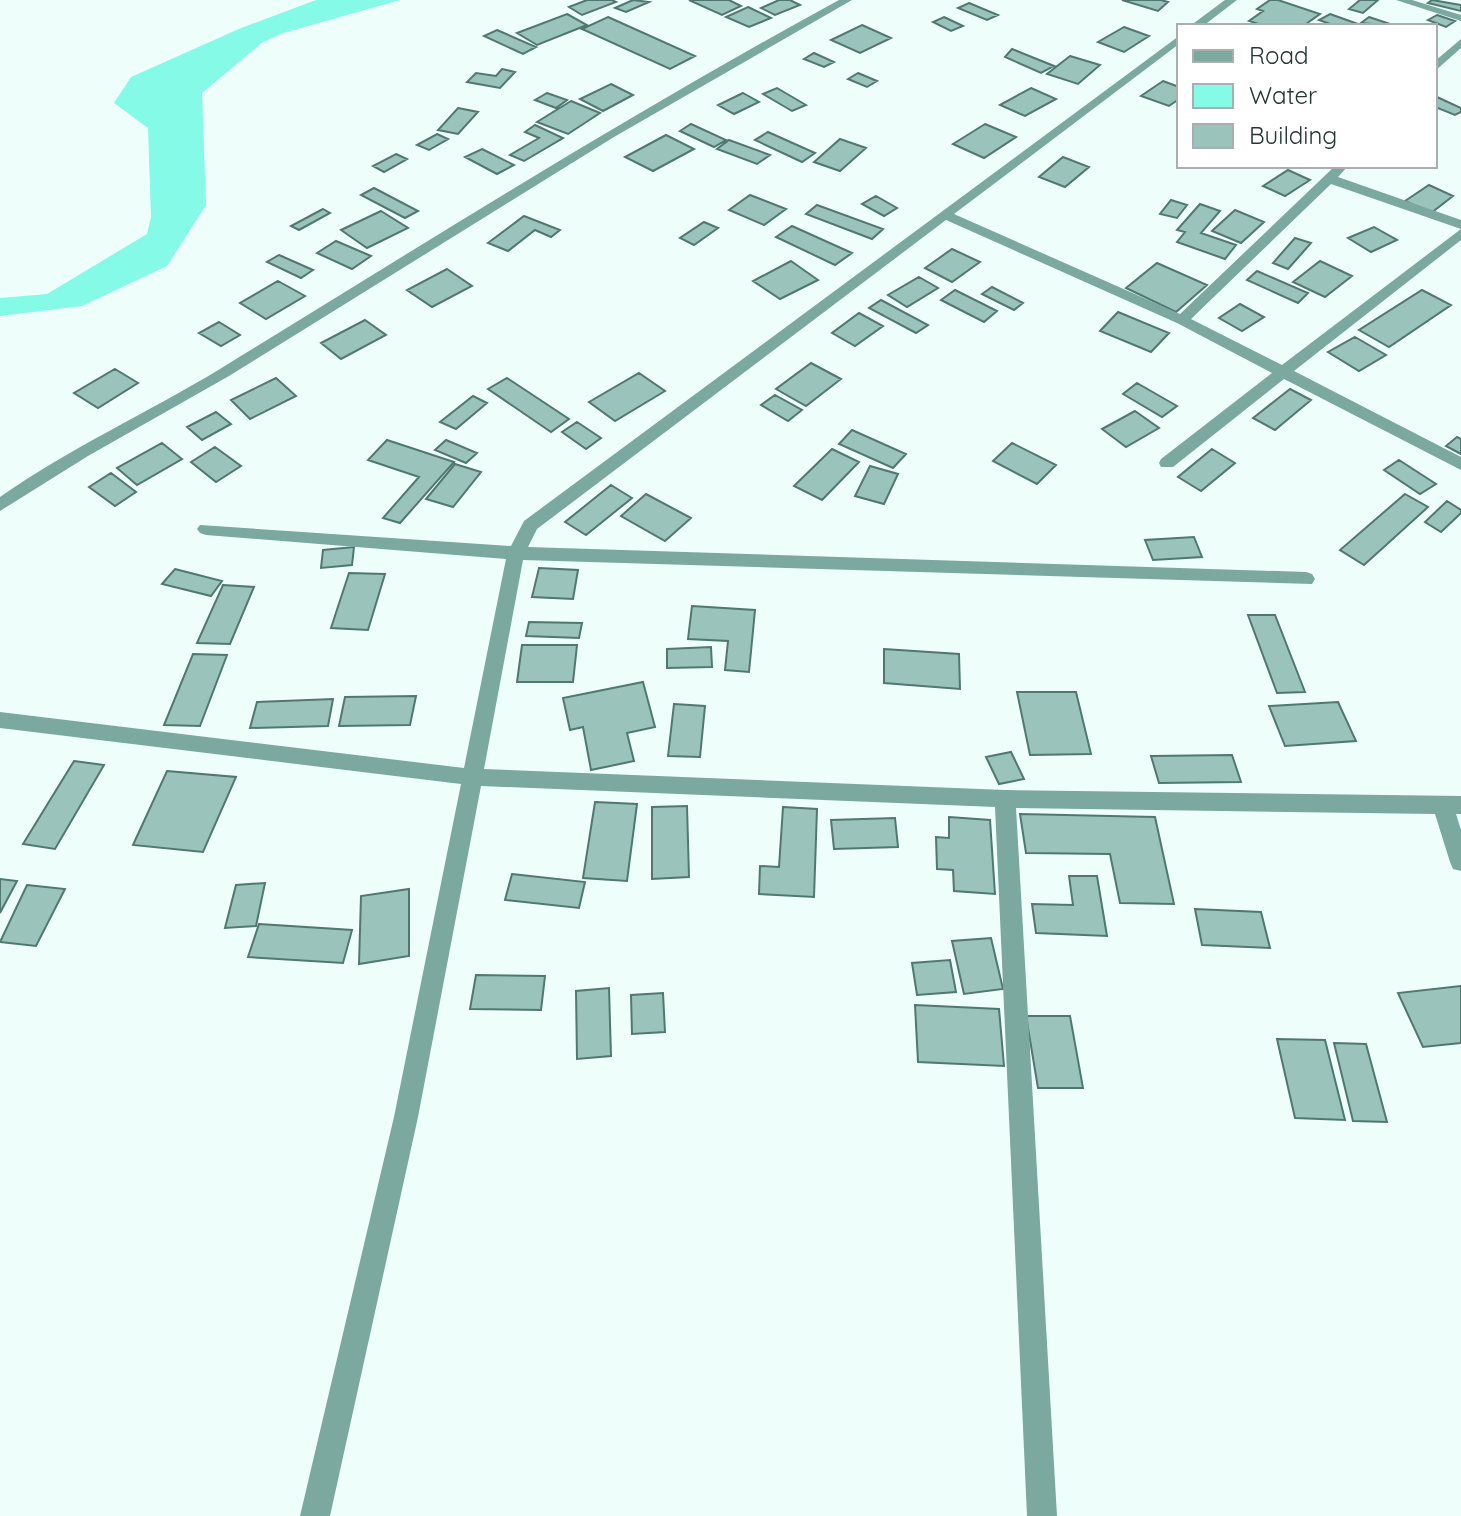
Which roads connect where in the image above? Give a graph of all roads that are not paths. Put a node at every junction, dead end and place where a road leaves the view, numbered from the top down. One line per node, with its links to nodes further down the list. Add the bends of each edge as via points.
1 (847, 0): 18 (street, via 582,153)
2 (1232, 0): 5 (street)
3 (1401, 0): 4 (street)
4 (1461, 18)
5 (1199, 24)
6 (1177, 40): 11 (street)
7 (1461, 42): 8 (street)
8 (1437, 66)
9 (1340, 168): 10 (street)
10 (1330, 179): 12 (street); 14 (street)
11 (943, 214): 14 (street); 20 (street, via 530,525)
12 (1461, 225)
13 (1461, 233): 15 (street)
14 (1182, 320): 15 (street)
15 (1282, 373): 16 (street); 17 (street)
16 (1167, 463)
17 (1461, 464)
18 (0, 505)
19 (206, 529): 20 (street)
20 (516, 553): 21 (street); 23 (street)
21 (1306, 579)
22 (0, 720): 23 (street)
23 (471, 777): 24 (street); 27 (street, via 406,1117)
24 (1005, 799): 25 (street); 28 (street)
25 (1451, 804): 26 (street)
26 (1461, 862)
27 (315, 1516)
28 (1042, 1516)

